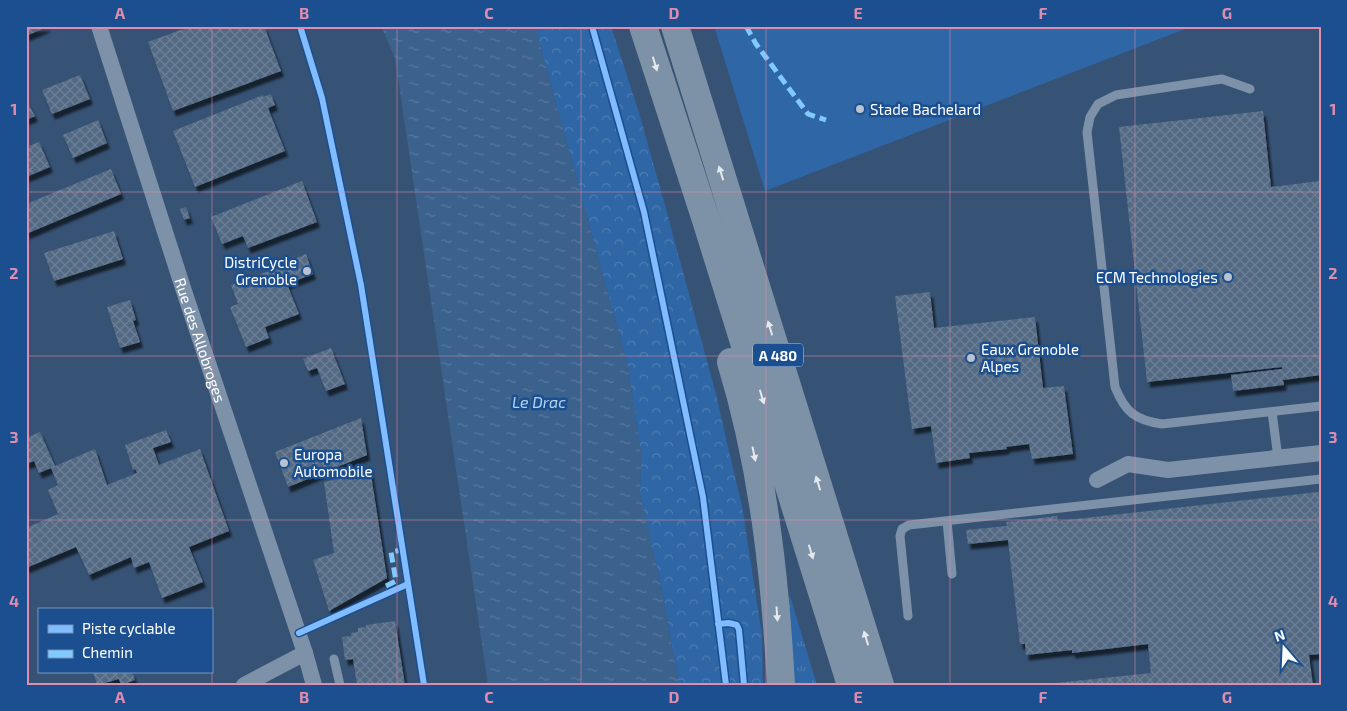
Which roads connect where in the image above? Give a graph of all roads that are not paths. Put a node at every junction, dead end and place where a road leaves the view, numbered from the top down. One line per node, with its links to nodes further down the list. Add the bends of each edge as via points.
1 (99, 26): 15 (street, Rue des Allobroges)
2 (643, 26): 5 (highway, A 480, one-way to 5)
3 (676, 26): 22 (highway, A 480, one-way to 3)
4 (1250, 89): 7 (lane, via 1222,80 1116,95 1098,104 1090,117 1087,132 1116,387 1122,404 1148,422 1162,424)
5 (666, 101): 20 (highway, one-way to 20, via 688,219 741,393 762,491 774,585); 21 (highway, A 480, one-way to 21)
6 (1321, 406): 7 (lane)
7 (1272, 412): 9 (lane)
8 (1321, 453): 9 (street)
9 (1278, 458): 11 (street, via 1168,470 1128,464)
10 (1321, 479): 12 (lane)
11 (1097, 480)
12 (946, 521): 13 (lane); 14 (lane, via 909,525 902,529)
13 (952, 574)
14 (908, 616)
15 (305, 653): 17 (street); 18 (street, Rue des Allobroges)
16 (334, 659): 19 (lane)
17 (244, 685)
18 (314, 685)
19 (340, 685)
20 (780, 685)
21 (851, 685)
22 (880, 685)

